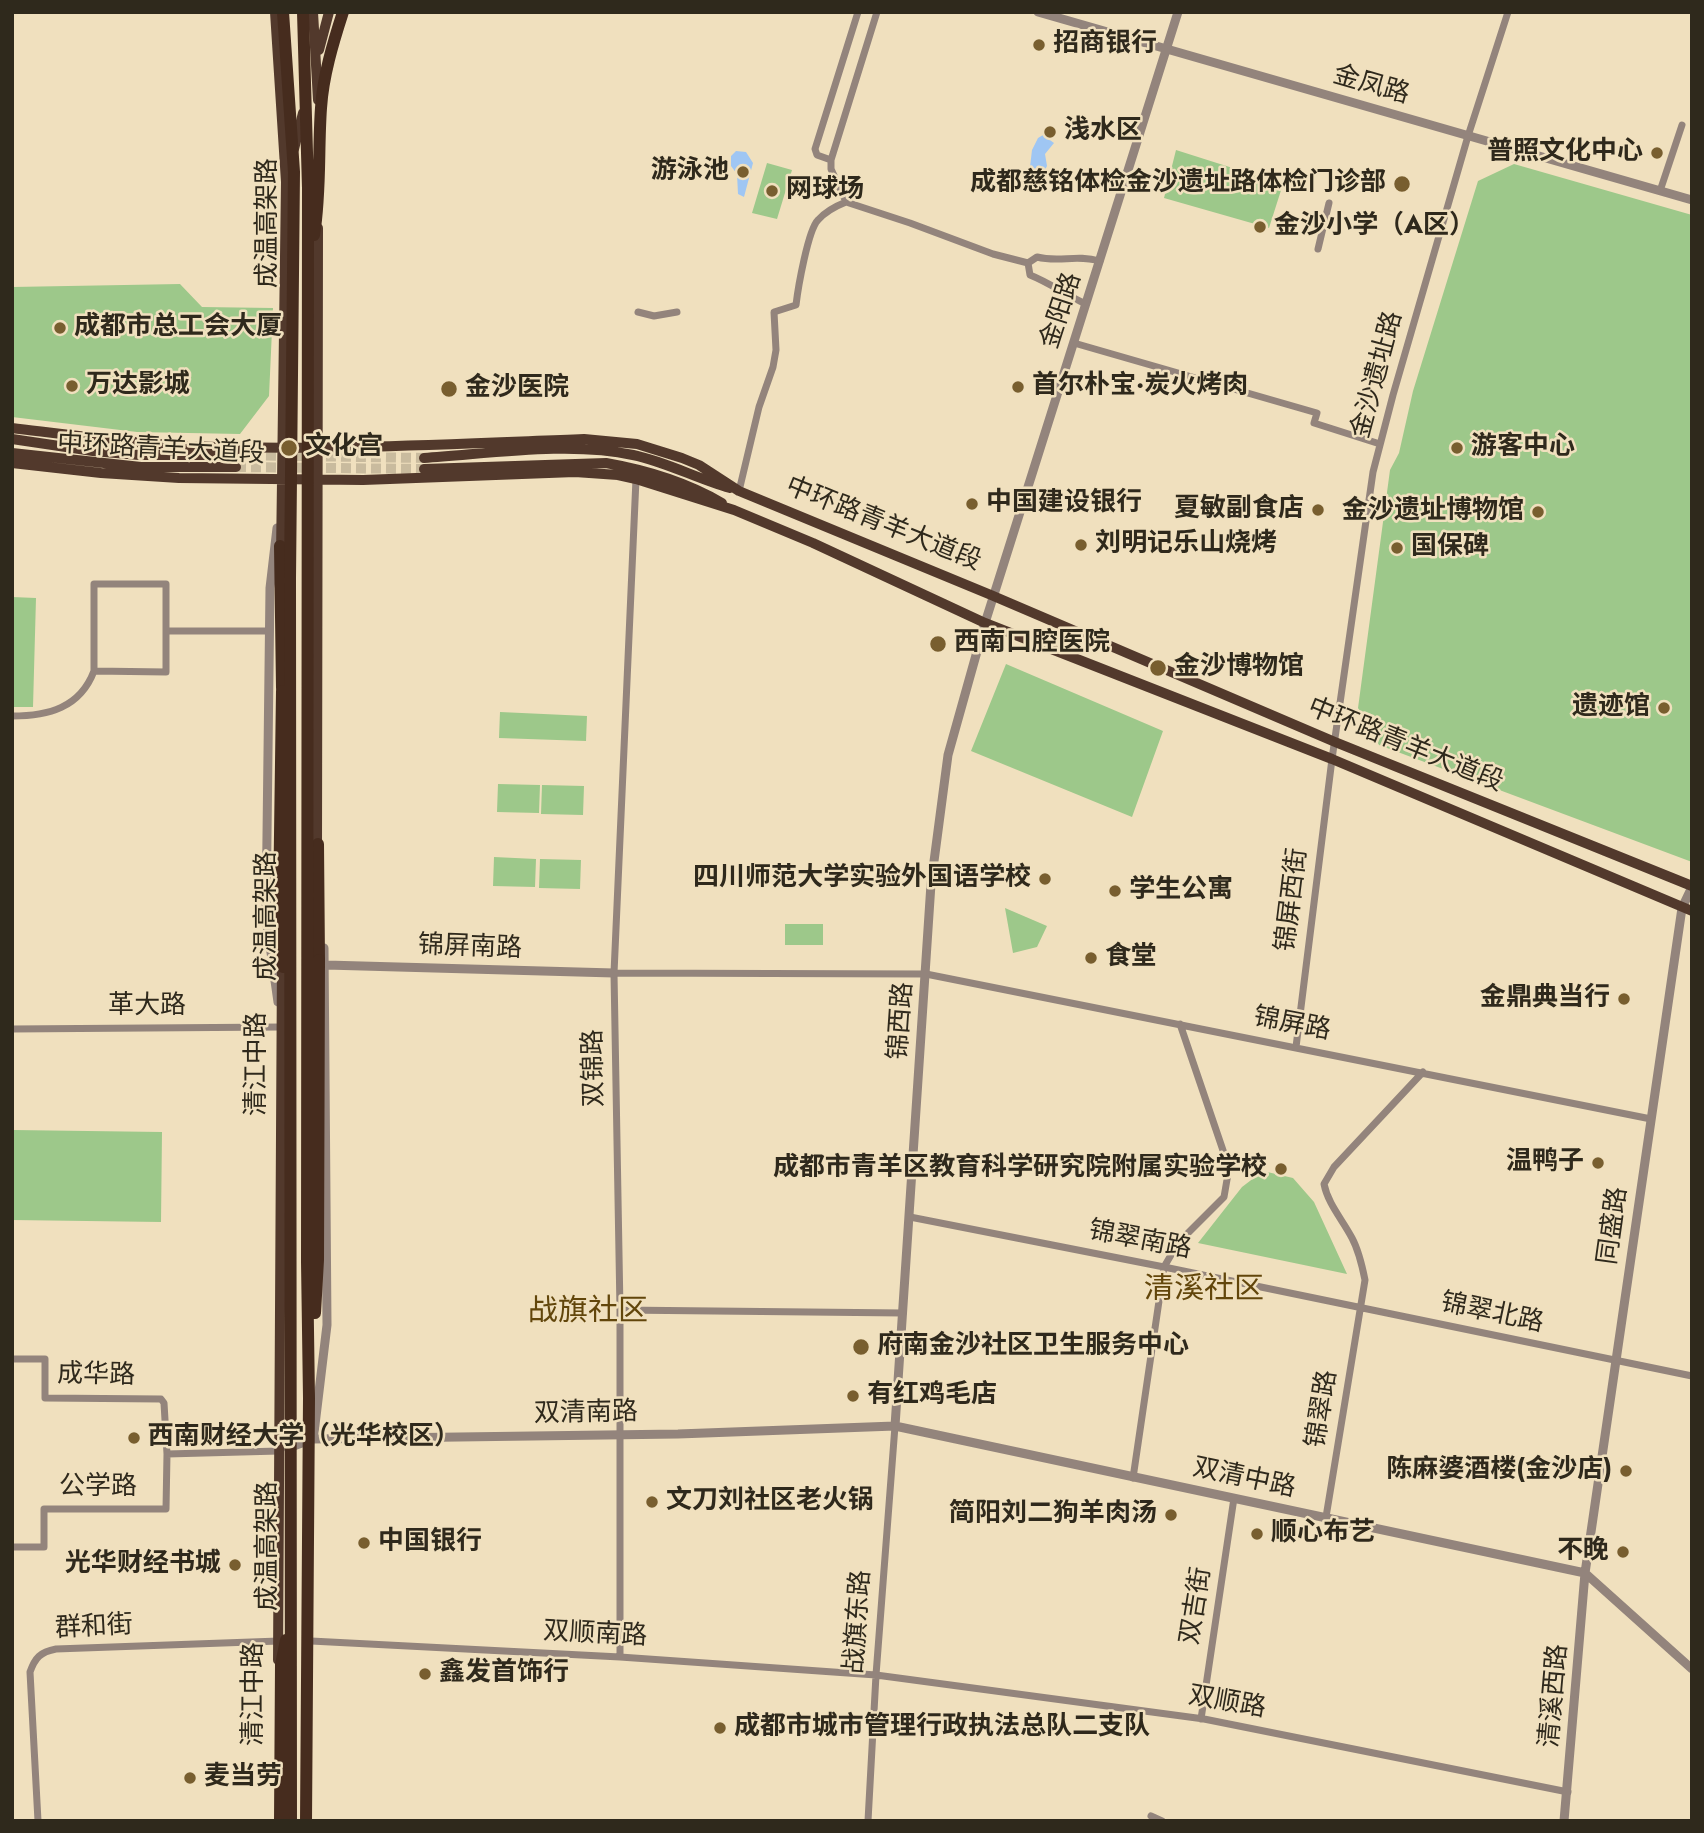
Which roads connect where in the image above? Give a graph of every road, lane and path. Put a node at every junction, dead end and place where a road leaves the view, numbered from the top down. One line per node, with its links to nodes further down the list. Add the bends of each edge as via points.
1 (275, 12): 18 (main road)
2 (283, 12): 62 (highway, 成温高架路, bridge, via 293,172)
3 (303, 12): 26 (highway, 成温高架路, bridge)
4 (313, 12): 13 (main road)
5 (328, 12): 13 (main road)
6 (342, 12): 14 (main road, via 328,62); 26 (highway, bridge, via 321,105 317,215)
7 (858, 12): 17 (street, via 815,149 817,155)
8 (877, 12): 17 (street)
9 (1038, 12): 12 (street, 金凤路)
10 (1178, 12): 12 (street, 金阳路)
11 (1507, 12): 16 (street, 金沙遗址路)
12 (1167, 49): 16 (street, 金凤路); 24 (street, 金阳路)
13 (316, 62): 14 (main road); 18 (main road)
14 (319, 125): 35 (main road, 清江中路)
15 (1682, 125): 19 (street)
16 (1468, 136): 19 (street, 金凤路); 33 (street, 金沙遗址路)
17 (831, 160): 21 (street)
18 (286, 182): 34 (main road, 清江中路)
19 (1660, 191): 20 (street, 金凤路)
20 (1692, 200)
21 (846, 202): 25 (street); 43 (street, via 815,223 796,305 774,312 773,367)
22 (1329, 203): 23 (street)
23 (1318, 248)
24 (1100, 261): 25 (street, via 1080,256 1050,261 1037,257); 27 (street, 金阳路)
25 (1028, 263): 27 (street, via 1030,275)
26 (308, 280): 75 (highway, 成温高架路, bridge)
27 (1086, 304): 30 (street, 金阳路)
28 (638, 312): 29 (street, via 653,316)
29 (677, 312)
30 (1074, 343): 33 (street, via 1318,413 1314,423); 47 (street, 金阳路)
31 (12, 428): 34 (main road, 中环路青羊大道段, via 151,443)
32 (12, 439): 37 (main road, via 139,455)
33 (1381, 444): 53 (street, 金沙遗址路, via 1373,472)
34 (282, 447): 35 (main road, 中环路青羊大道段); 40 (main road, 清江中路)
35 (319, 448): 41 (main road, 清江中路); 43 (main road, 中环路青羊大道段, via 614,440 682,458)
36 (12, 453): 39 (main road, via 141,467)
37 (236, 455)
38 (12, 463): 40 (main road, 中环路青羊大道段, via 155,477)
39 (236, 467)
40 (281, 479): 41 (main road, 中环路青羊大道段); 44 (main road, 清江中路)
41 (319, 479): 42 (main road, 中环路青羊大道段, via 575,472); 55 (main road, 清江中路)
42 (636, 479): 45 (main road, 中环路青羊大道段); 59 (street, 双锦路)
43 (739, 491): 45 (main road, via 655,460 613,452 551,450 424,464 606,463 682,483); 47 (main road, 中环路青羊大道段)
44 (281, 498): 46 (main road, 清江中路); 50 (street, via 270,588)
45 (734, 510): 48 (main road, 中环路青羊大道段)
46 (280, 546): 62 (main road, 清江中路); 62 (highway, bridge, via 279,906)
47 (993, 597): 48 (street, 金阳路); 53 (main road, 中环路青羊大道段)
48 (985, 623): 54 (main road, 中环路青羊大道段); 60 (street, 锦西路, via 948,755 931,884)
49 (166, 631): 50 (street); 51 (street, via 166,672); 51 (street, via 166,584 94,584)
50 (270, 631): 62 (street, via 266,917)
51 (94, 671): 52 (street, via 89,684 63,708 44,715)
52 (12, 716)
53 (1335, 742): 54 (street, 金沙遗址路); 56 (main road, 中环路青羊大道段)
54 (1332, 759): 57 (main road, 中环路青羊大道段); 64 (street, 锦屏西街)
55 (318, 844): 58 (highway); 78 (main road, 清江中路, via 312,966)
56 (1692, 886): 57 (street, 同盛路)
57 (1687, 910): 66 (street, 同盛路)
58 (322, 962): 59 (street, 锦屏南路); 75 (highway, bridge, via 318,1260); 78 (street, 清江中路, via 327,1325)
59 (614, 973): 60 (street, 锦屏路); 70 (street, 双锦路)
60 (926, 974): 61 (street, 锦屏路); 67 (street, 锦西路)
61 (1180, 1024): 64 (street, 锦屏路); 68 (street, via 1229,1168 1224,1197 1178,1243)
62 (284, 1026): 63 (street, 革大路); 79 (main road, 清江中路); 86 (highway, 成温高架路, bridge)
63 (12, 1029)
64 (1296, 1047): 65 (street, 锦屏路)
65 (1423, 1073): 66 (street, 锦屏路); 69 (street, 锦翠路, via 1334,1167 1324,1184 1326,1196 1361,1259 1365,1280)
66 (1651, 1119): 73 (street, 同盛路)
67 (910, 1217): 68 (street, 锦翠南路); 71 (street, 锦西路)
68 (1164, 1267): 69 (street, 锦翠南路); 81 (street)
69 (1361, 1307): 73 (street, 锦翠北路); 83 (street, 锦翠路)
70 (620, 1310): 71 (street); 77 (street, 双锦路)
71 (903, 1313): 76 (street, 锦西路)
72 (12, 1359): 80 (street, 成华路, via 45,1359 45,1398 161,1399)
73 (1615, 1361): 74 (street, 锦翠北路); 85 (street, 同盛路)
74 (1692, 1376)
75 (309, 1398): 98 (highway, 成温高架路, bridge)
76 (895, 1426): 77 (street, 双清南路); 81 (street, 双清中路); 91 (street, 战旗东路)
77 (621, 1434): 78 (street, 双清南路); 89 (street, 双锦路)
78 (313, 1438): 79 (street, 双清南路); 88 (main road, 清江中路)
79 (279, 1451): 80 (street); 87 (main road, 清江中路)
80 (167, 1454): 84 (street, 公学路, via 166,1509 44,1509 44,1547)
81 (1133, 1478): 82 (street, 双清中路)
82 (1234, 1499): 83 (street, 双清中路); 92 (street, 双吉街)
83 (1326, 1517): 85 (street, 双清中路)
84 (12, 1547)
85 (1585, 1573): 90 (street); 93 (street, 清溪西路)
86 (291, 1612): 96 (highway, bridge, via 281,1665); 97 (highway, 成温高架路, bridge)
87 (279, 1641): 95 (street, 群和街, via 43,1652 30,1672); 96 (main road, 清江中路)
88 (311, 1641): 89 (street, 双顺南路); 98 (main road, 清江中路)
89 (620, 1657): 91 (street, 双顺南路)
90 (1692, 1669)
91 (876, 1675): 92 (street, 双顺路); 99 (street, 战旗东路)
92 (1201, 1719): 93 (street, 双顺路)
93 (1568, 1792): 101 (street, 清溪西路)
94 (1151, 1816): 100 (street)
95 (38, 1821)
96 (279, 1821)
97 (291, 1821)
98 (308, 1821)
99 (868, 1821)
100 (1162, 1821)
101 (1564, 1821)

